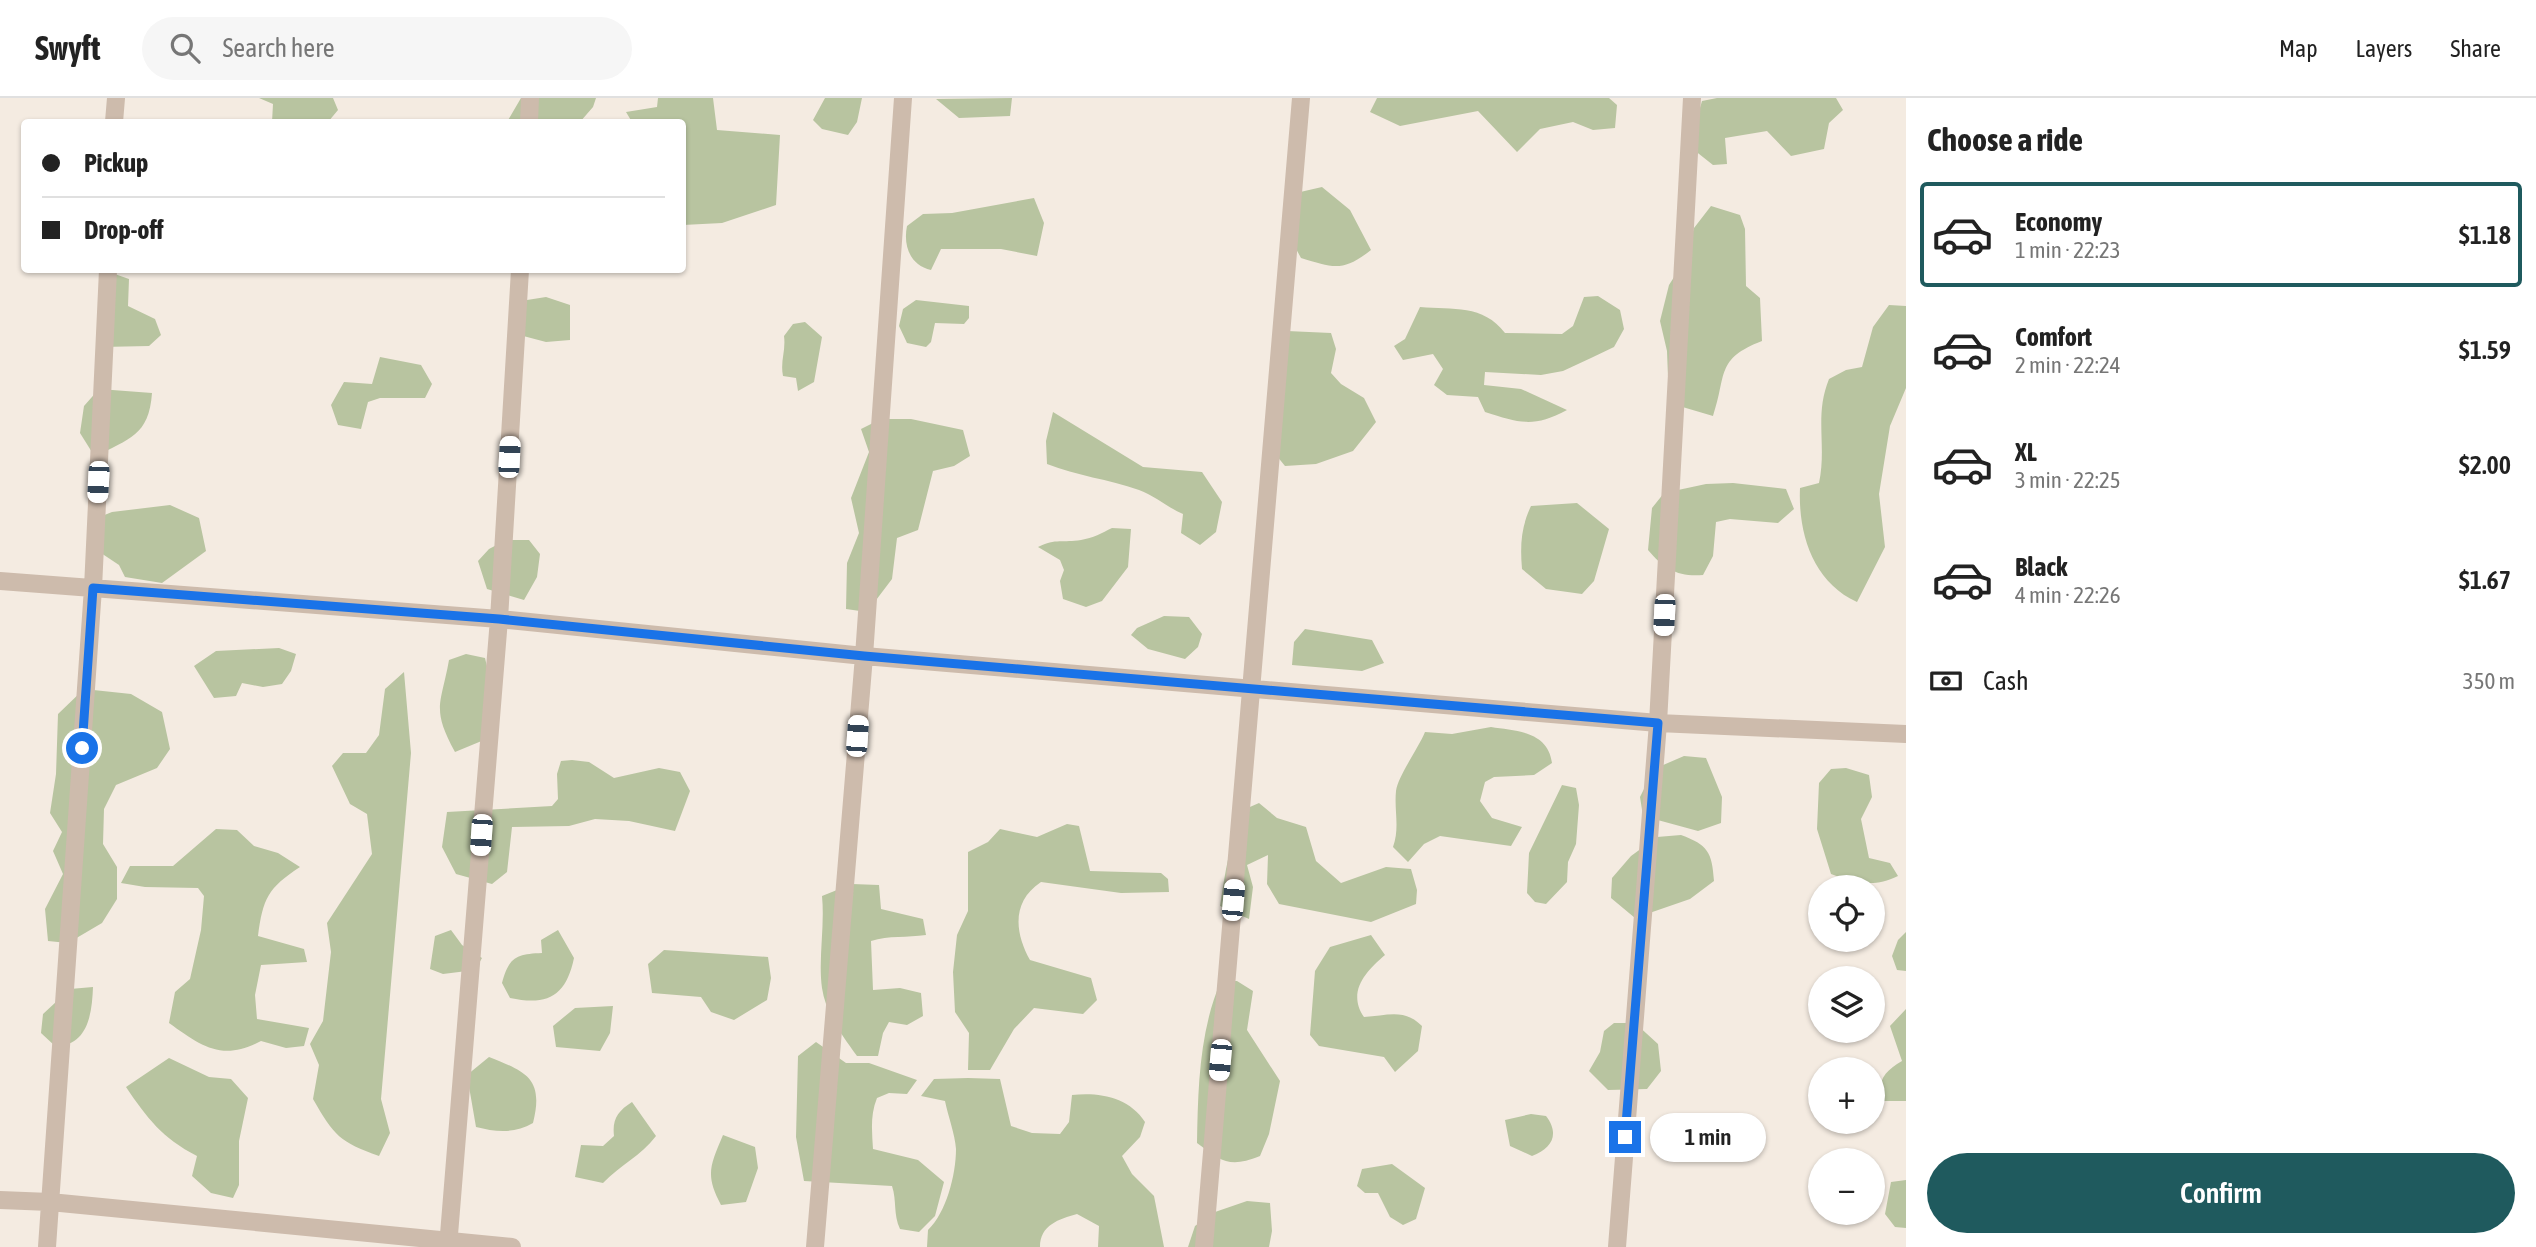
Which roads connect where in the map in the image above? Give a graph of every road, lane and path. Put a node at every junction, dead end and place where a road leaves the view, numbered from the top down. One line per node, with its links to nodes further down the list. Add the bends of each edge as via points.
1 (116, 98): 6 (street)
2 (530, 98): 7 (street)
3 (903, 98): 13 (street)
4 (1301, 98): 14 (street)
5 (1692, 98): 15 (street)
6 (114, 119)
7 (529, 119)
8 (108, 273): 11 (street)
9 (520, 273): 12 (street)
10 (0, 580): 11 (street)
11 (93, 588): 12 (street); 18 (street)
12 (499, 619): 13 (street); 19 (street)
13 (864, 656): 14 (street); 22 (street)
14 (1251, 686): 15 (street); 23 (street)
15 (1658, 723): 16 (street); 24 (street)
16 (1906, 734)
17 (0, 1200): 18 (street)
18 (50, 1202): 19 (street); 20 (street)
19 (448, 1244): 21 (street)
20 (47, 1247)
21 (512, 1247)
22 (815, 1247)
23 (1205, 1247)
24 (1617, 1247)

